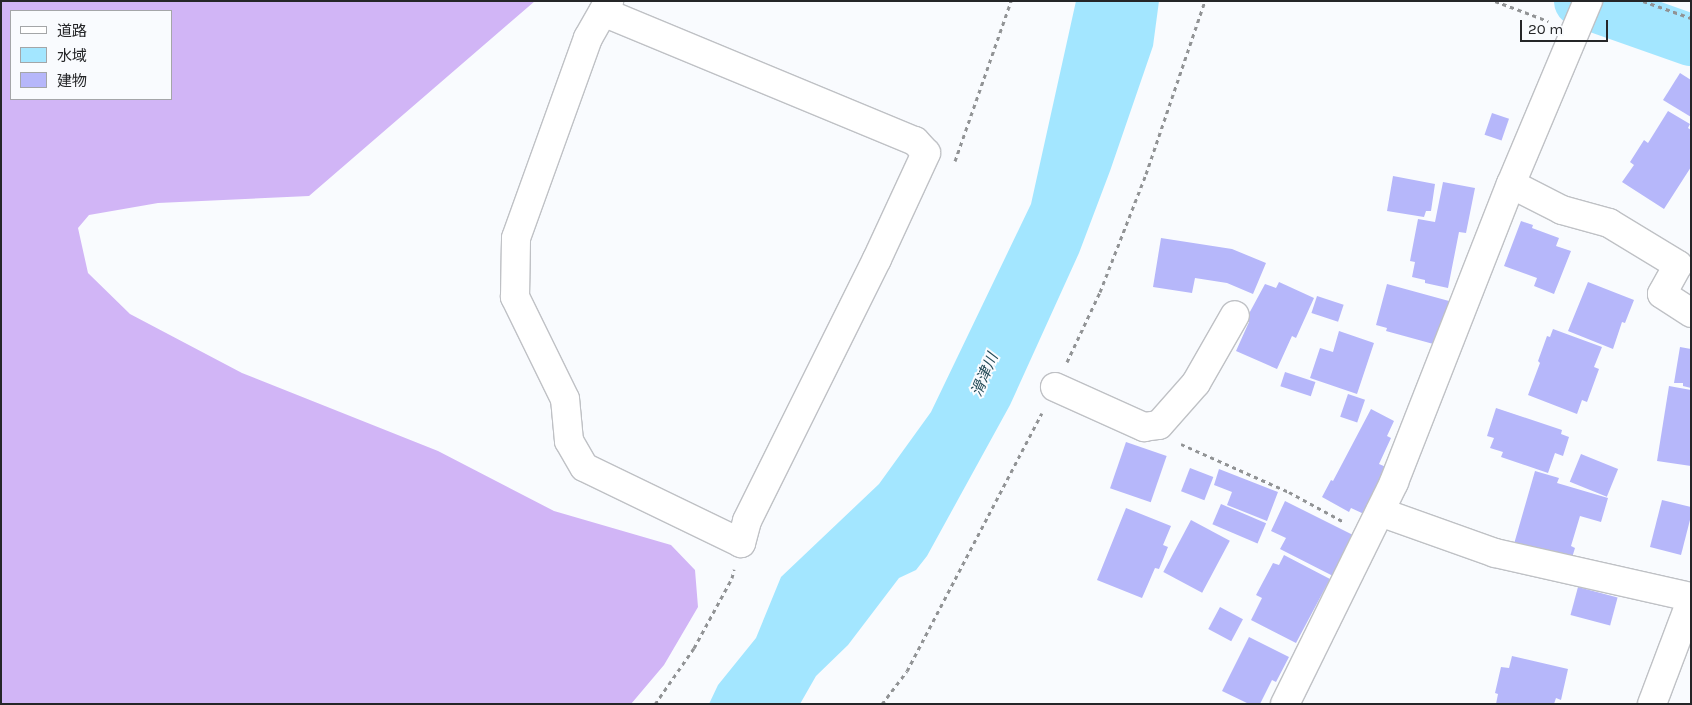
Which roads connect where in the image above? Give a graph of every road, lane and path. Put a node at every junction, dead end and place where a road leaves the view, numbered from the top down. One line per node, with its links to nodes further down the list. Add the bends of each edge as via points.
1 (1495, 1): 5 (path)
2 (1643, 1): 4 (path)
3 (606, 6): 3 (street, via 588,38 516,238 515,297 565,400 569,441 584,467 741,543 748,521 926,154 915,141)
4 (1691, 18)
5 (1581, 20): 6 (street)
6 (1511, 184): 7 (street, via 1562,210 1609,223 1678,265 1662,294); 11 (street)
7 (1691, 313)
8 (1235, 315): 10 (street, via 1196,383 1159,425)
9 (1055, 387): 10 (street)
10 (1144, 428): 12 (path, via 1290,492)
11 (1380, 512): 12 (street); 13 (street, via 1495,553)
12 (1368, 536): 14 (street)
13 (1691, 599): 15 (street)
14 (1285, 704)
15 (1652, 704)

